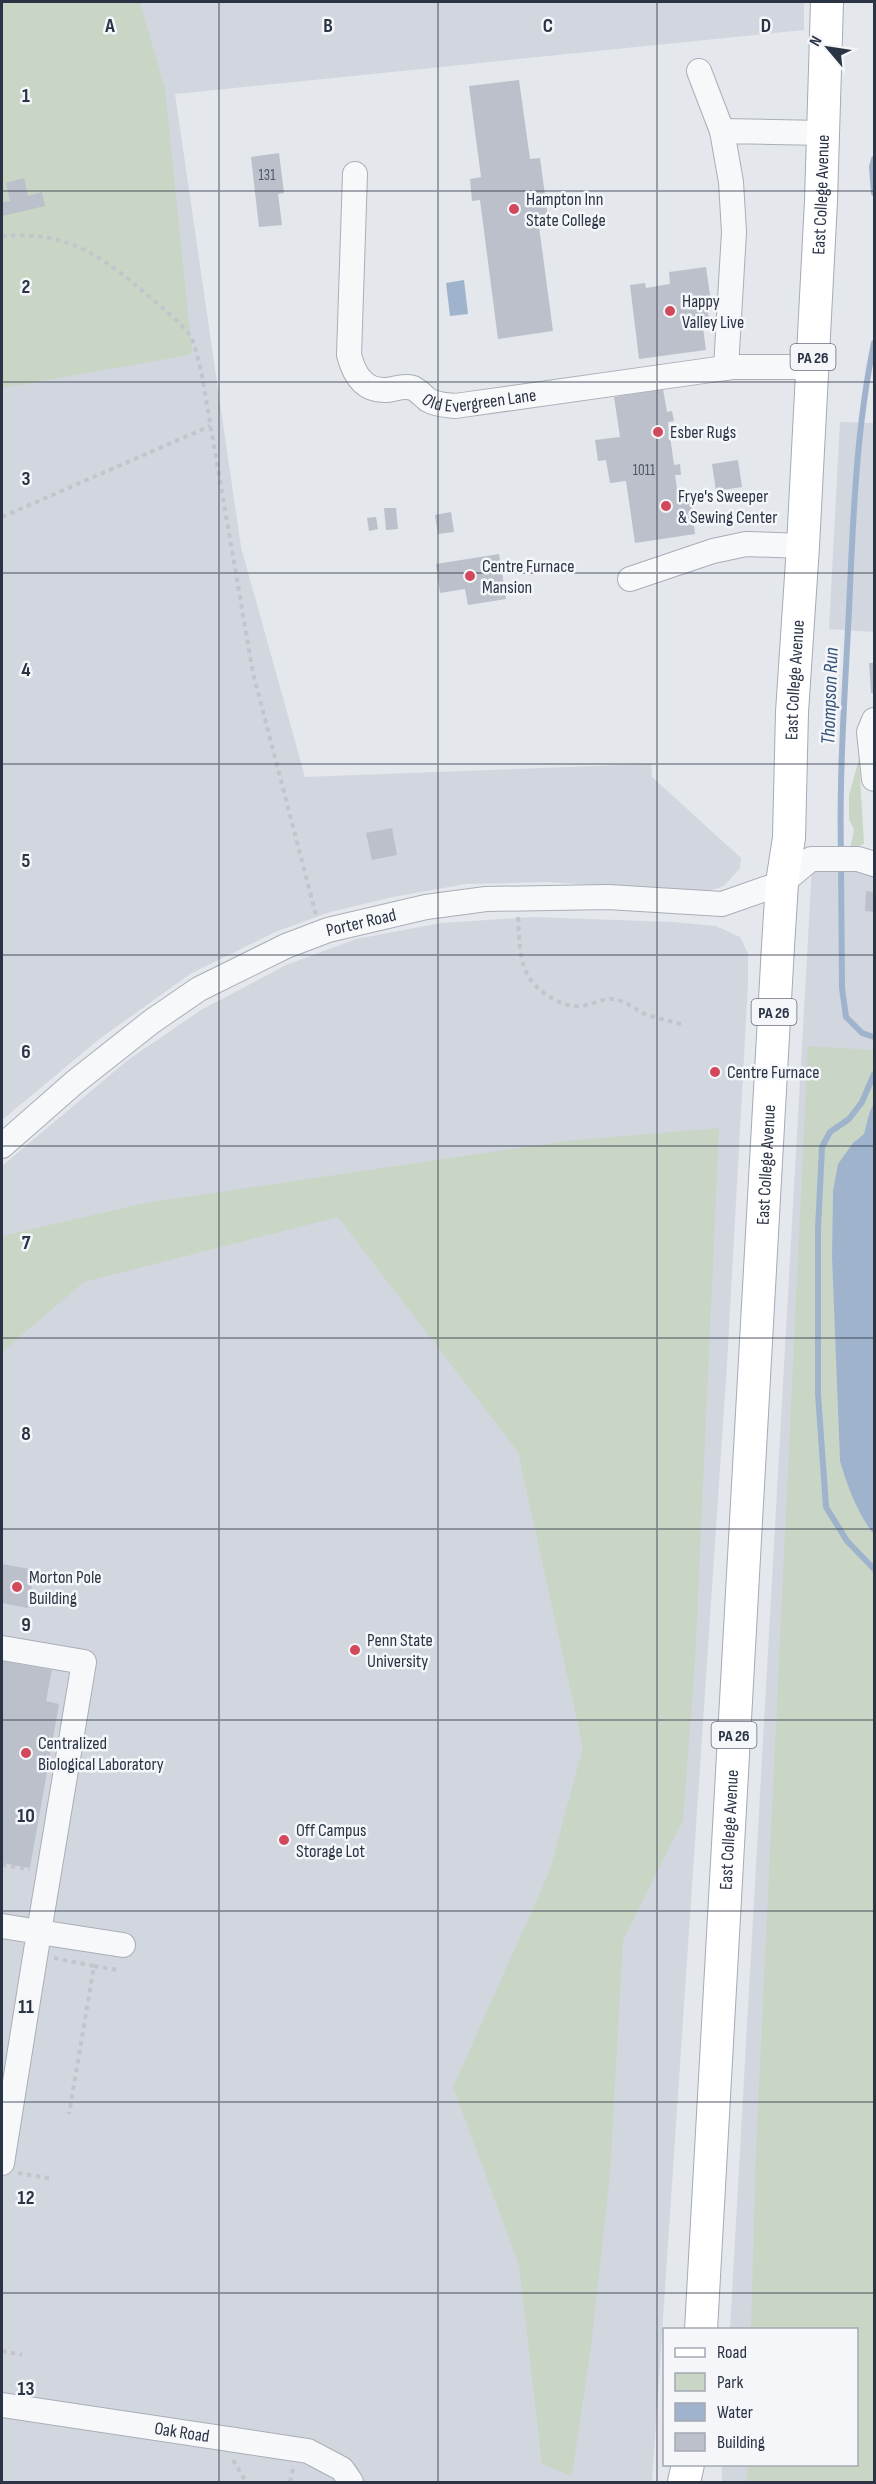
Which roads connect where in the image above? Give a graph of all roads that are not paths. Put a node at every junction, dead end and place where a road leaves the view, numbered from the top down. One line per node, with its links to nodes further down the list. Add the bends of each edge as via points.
1 (827, 2): 4 (main road, East College Avenue / PA 26)
2 (699, 71): 3 (street)
3 (722, 131): 4 (street); 7 (street, via 732,182 735,232)
4 (822, 133): 6 (main road, East College Avenue / PA 26)
5 (355, 174): 7 (street, Old Evergreen Lane, via 349,355 361,382 386,390 405,386 440,405 456,406)
6 (812, 367): 7 (street, Old Evergreen Lane); 8 (main road, East College Avenue / PA 26)
7 (726, 368)
8 (803, 546): 9 (street, via 746,544 712,551); 13 (main road, East College Avenue / PA 26, via 792,712 789,838)
9 (630, 579)
10 (874, 720): 11 (street, via 869,732)
11 (874, 779)
12 (869, 861): 13 (street, via 811,859)
13 (782, 883): 14 (street, Porter Road, via 722,904 608,897 518,898 426,907 321,933 277,950 200,989 75,1082); 20 (main road, East College Avenue / PA 26)
14 (2, 1146)
15 (2, 1648): 17 (street, via 84,1662)
16 (2, 1926): 17 (street)
17 (39, 1932): 18 (street); 19 (street)
18 (123, 1945)
19 (6, 2167)
20 (701, 2328)
21 (2, 2405): 24 (street, Oak Road, via 308,2451 342,2469)
22 (688, 2466): 25 (main road)
23 (694, 2466): 26 (main road)
24 (351, 2482)
25 (684, 2482)
26 (693, 2482)

